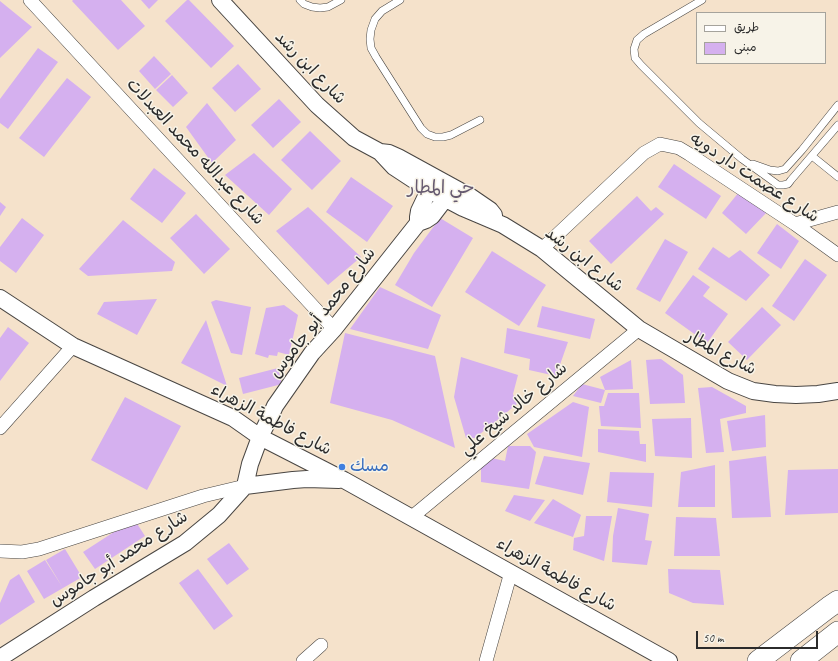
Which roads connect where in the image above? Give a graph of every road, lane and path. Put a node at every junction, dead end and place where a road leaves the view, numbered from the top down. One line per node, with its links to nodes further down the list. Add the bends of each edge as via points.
1 (30, 0): 21 (street, شارع عبدالله محمد العبدلات)
2 (220, 0): 13 (street, شارع ابن رشد, via 317,105 354,138 380,152 394,167)
3 (300, 0): 4 (lane, via 304,4 320,8)
4 (341, 0)
5 (400, 0): 8 (lane, via 382,11 375,19 371,30 371,48 421,128 427,134 443,138)
6 (702, 0): 11 (lane, via 637,40 635,58 699,123)
7 (838, 105): 11 (lane, via 785,169 770,170)
8 (480, 120)
9 (838, 125): 10 (lane)
10 (812, 156): 11 (lane, via 788,184 783,185 778,185); 12 (lane)
11 (742, 159)
12 (838, 177)
13 (433, 184): 14 (street, شارع ابن رشد); 16 (street, شارع محمد أبو جاموس, via 419,211)
14 (449, 193): 16 (street, شارع محمد أبو جاموس, via 432,216); 18 (street, شارع ابن رشد)
15 (838, 212): 17 (street)
16 (418, 223): 21 (street, شارع محمد أبو جاموس)
17 (795, 224): 18 (street, شارع عصمت دار دويه, via 679,148 660,144 644,153); 19 (street, شارع عصمت دار دويه)
18 (542, 249): 22 (street, شارع ابن رشد)
19 (838, 255)
20 (0, 298): 23 (street, شارع فاطمة الزهراء)
21 (334, 328): 26 (street, شارع محمد أبو جاموس, via 275,406)
22 (639, 329): 24 (street, شارع المطار, via 728,381 753,391 796,395); 29 (street, شارع خالد شيخ علي)
23 (74, 346): 25 (street); 26 (street, شارع فاطمة الزهراء, via 234,418)
24 (838, 391)
25 (0, 428)
26 (260, 437): 27 (street, شارع فاطمة الزهراء); 28 (street, شارع محمد أبو جاموس, via 250,464)
27 (344, 480): 28 (street, via 307,479); 29 (street, شارع فاطمة الزهراء)
28 (246, 486): 30 (street, via 203,496 39,549 22,552); 35 (street, شارع محمد أبو جاموس, via 219,515 185,543)
29 (412, 517): 31 (street, شارع فاطمة الزهراء)
30 (0, 551)
31 (511, 572): 37 (street); 38 (street, شارع فاطمة الزهراء)
32 (838, 601): 39 (main road)
33 (838, 632): 40 (main road)
34 (321, 645): 36 (street)
35 (0, 658)
36 (303, 661)
37 (486, 661)
38 (669, 661)
39 (758, 661)
40 (801, 661)

